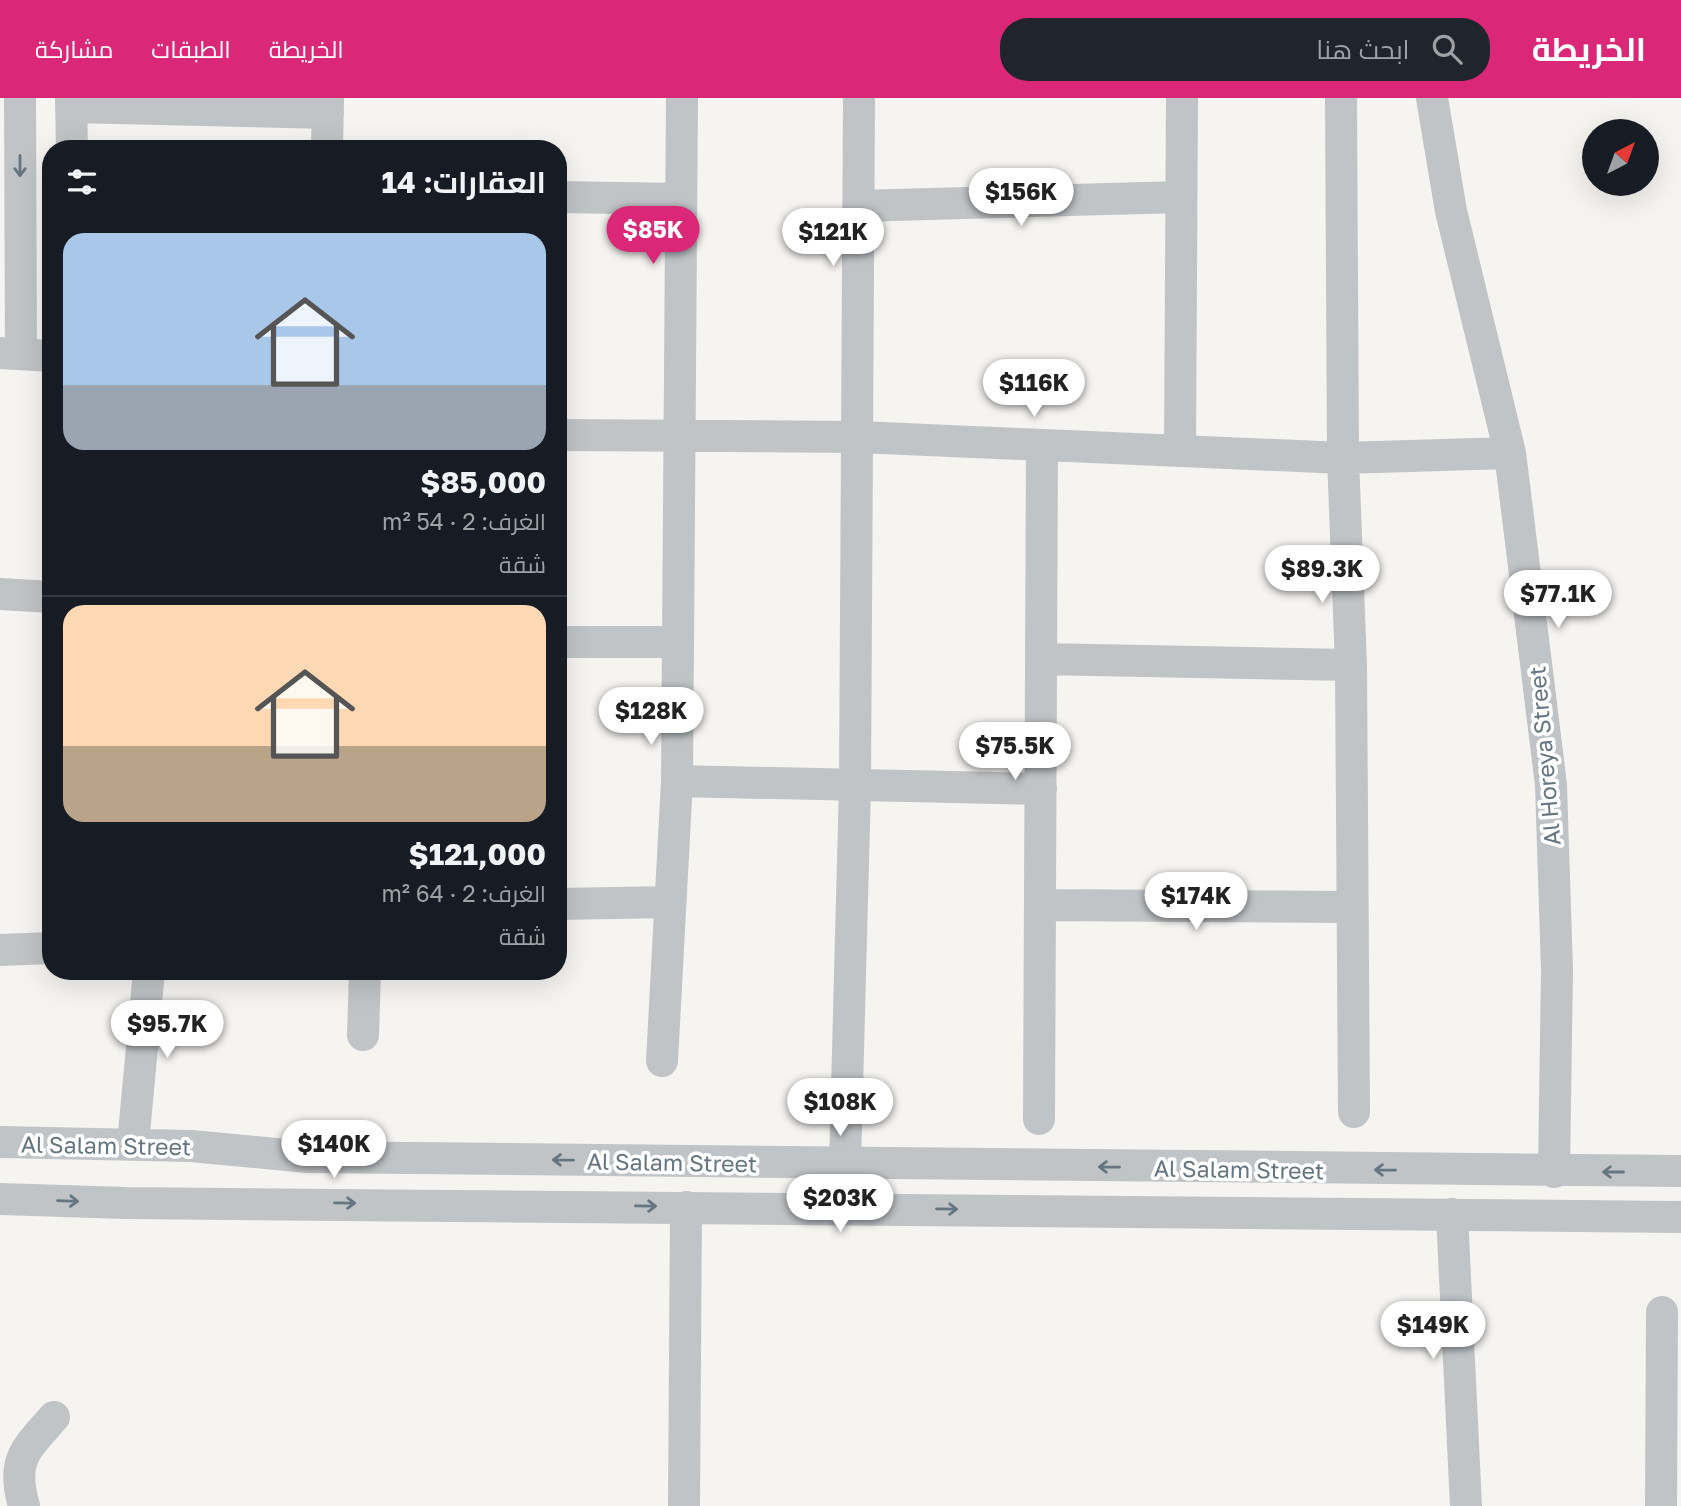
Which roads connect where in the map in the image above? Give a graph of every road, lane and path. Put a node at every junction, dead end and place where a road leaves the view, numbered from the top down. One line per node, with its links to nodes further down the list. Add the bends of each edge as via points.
1 (20, 98): 15 (street, one-way to 15)
2 (682, 98): 13 (street)
3 (859, 98): 14 (street)
4 (1182, 98): 12 (street)
5 (1341, 98): 22 (street)
6 (1432, 98): 21 (street, Al Horeya Street, via 1451,211)
7 (71, 103): 8 (street); 9 (street)
8 (328, 105): 10 (street)
9 (72, 140)
10 (327, 140)
11 (567, 197): 13 (street)
12 (1181, 197): 14 (street); 20 (street)
13 (680, 199): 17 (street)
14 (859, 206): 18 (street)
15 (24, 354)
16 (567, 435): 17 (street)
17 (677, 435): 18 (street); 26 (street)
18 (859, 437): 19 (street); 30 (street)
19 (1042, 445): 20 (street); 27 (street)
20 (1180, 451): 22 (street)
21 (1510, 453): 22 (street); 49 (street, Al Horeya Street, via 1551,785 1557,970)
22 (1343, 458): 28 (street)
23 (0, 594): 24 (street)
24 (42, 596)
25 (567, 642): 26 (street)
26 (677, 642): 29 (street)
27 (1042, 659): 28 (street); 31 (street)
28 (1351, 665): 35 (street)
29 (677, 781): 30 (street); 32 (street)
30 (855, 786): 31 (street); 47 (street)
31 (1041, 789): 34 (street)
32 (670, 902): 33 (street); 41 (street)
33 (567, 904)
34 (1040, 905): 35 (street); 43 (street)
35 (1351, 907): 42 (street)
36 (42, 948): 37 (street)
37 (0, 950)
38 (148, 980): 45 (street)
39 (365, 980): 40 (street)
40 (363, 1035)
41 (662, 1061)
42 (1354, 1112)
43 (1039, 1119)
44 (0, 1142): 45 (street, Al Salam Street)
45 (132, 1143): 46 (street, Al Salam Street)
46 (308, 1157): 47 (street, Al Salam Street, one-way to 46); 51 (street)
47 (845, 1164): 49 (street, Al Salam Street, one-way to 47)
48 (1681, 1171): 49 (street, Al Salam Street, one-way to 49)
49 (1554, 1172)
50 (0, 1199): 51 (street, Al Salam Street, one-way to 51)
51 (307, 1203): 52 (street, Al Salam Street, one-way to 52)
52 (686, 1207): 53 (street, Al Salam Street, one-way to 53); 60 (street)
53 (1452, 1214): 54 (street, Al Salam Street); 61 (street)
54 (1681, 1217)
55 (1662, 1312): 57 (street)
56 (54, 1417): 58 (street)
57 (1671, 1433): 62 (street)
58 (10, 1458): 59 (street)
59 (24, 1506)
60 (684, 1506)
61 (1466, 1506)
62 (1661, 1506)

